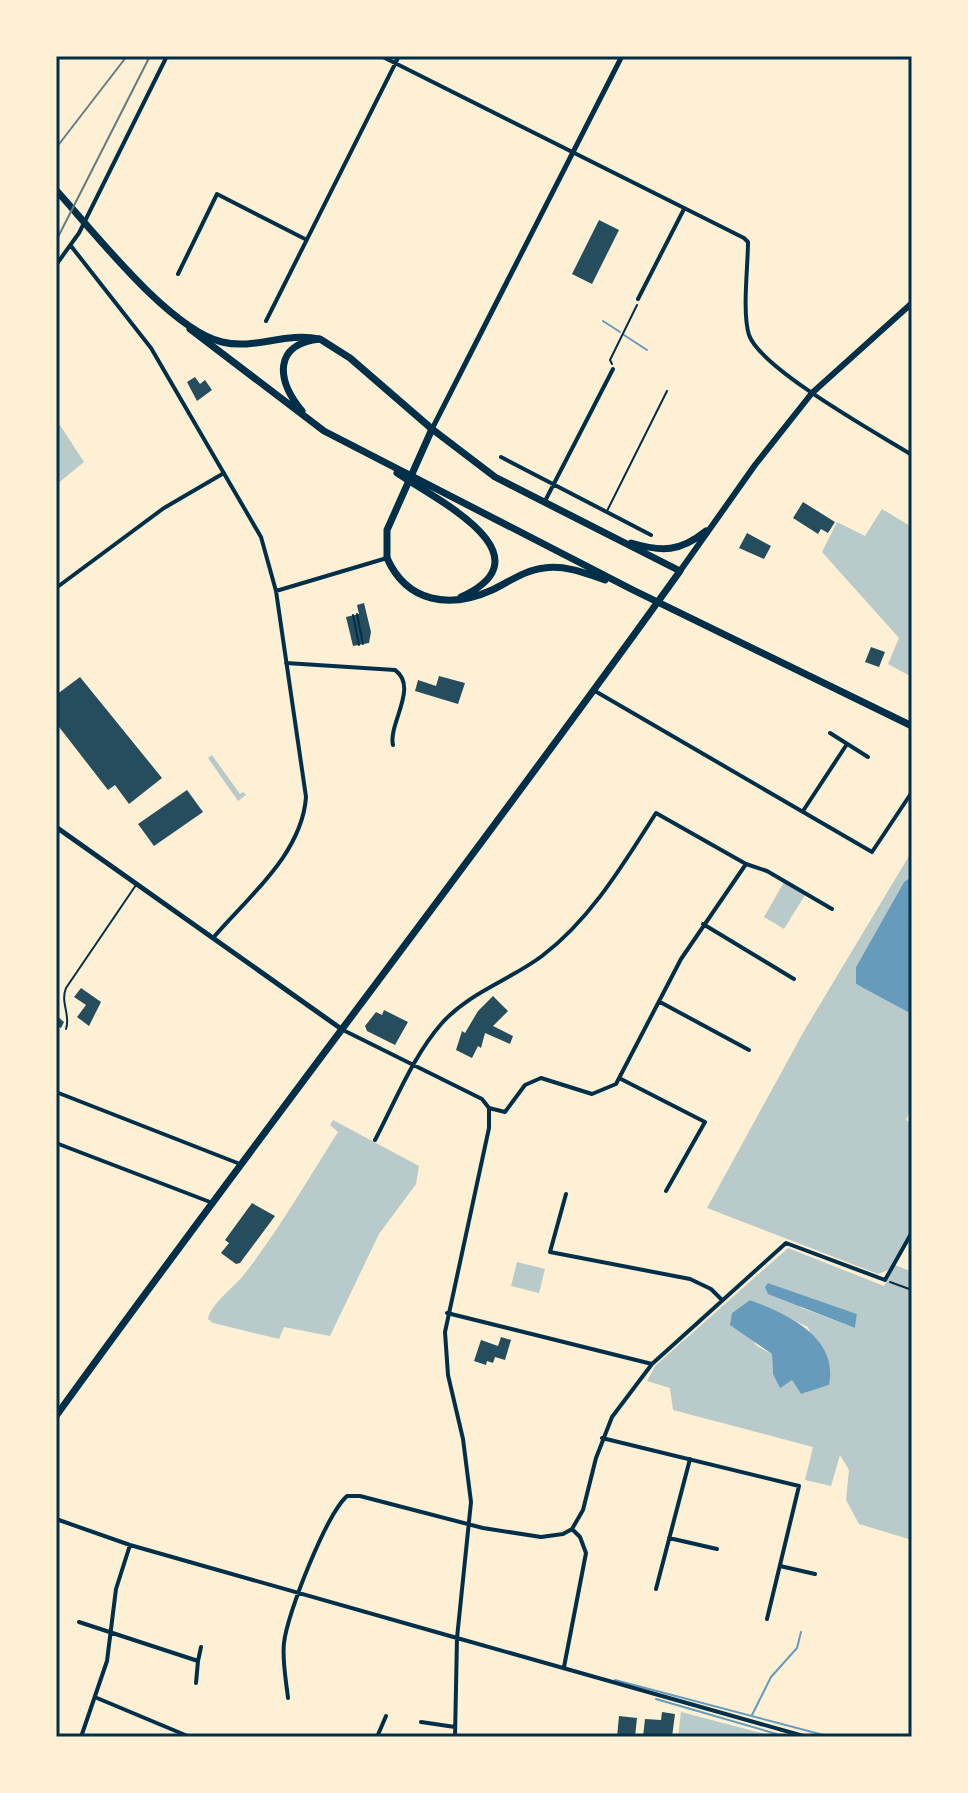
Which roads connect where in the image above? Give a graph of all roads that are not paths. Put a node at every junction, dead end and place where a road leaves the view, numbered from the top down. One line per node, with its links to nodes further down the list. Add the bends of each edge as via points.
1 (167, 56): 10 (street)
2 (381, 56): 5 (street)
3 (399, 56): 5 (street)
4 (622, 56): 6 (street)
5 (395, 63): 6 (street); 9 (street)
6 (573, 153): 8 (street); 21 (street)
7 (56, 190): 16 (main road)
8 (684, 208): 13 (street); 20 (street, via 748,242 750,337)
9 (305, 239): 12 (street, via 217,194); 15 (street)
10 (71, 246): 11 (street); 26 (street, via 151,348)
11 (56, 265)
12 (178, 274)
13 (638, 299)
14 (912, 303): 20 (main road)
15 (266, 321)
16 (190, 329): 17 (main road, via 239,344 291,336); 22 (main road)
17 (320, 339): 21 (main road); 22 (main road, via 299,343 283,367 290,396)
18 (613, 369): 27 (street)
19 (667, 391): 29 (lane)
20 (812, 393): 23 (street); 30 (main road)
21 (432, 429): 28 (main road, via 479,467); 33 (main road, via 387,530)
22 (324, 431): 25 (main road)
23 (912, 455)
24 (501, 457): 27 (street)
25 (375, 459): 36 (main road); 38 (main road, via 474,523 494,549 493,565 483,582)
26 (224, 473): 35 (street, via 164,508); 37 (street, via 261,537)
27 (552, 484): 28 (street); 29 (street)
28 (544, 503): 32 (main road)
29 (607, 512): 31 (street)
30 (706, 531): 32 (main road, via 685,546 666,551); 34 (main road)
31 (651, 535)
32 (610, 537): 34 (main road)
33 (387, 558): 37 (street); 38 (main road, via 410,589 434,601)
34 (680, 571): 42 (main road)
35 (56, 588)
36 (633, 590): 38 (main road, via 585,572 543,568); 43 (main road)
37 (276, 591): 41 (street)
38 (451, 601)
39 (355, 615): 40 (lane)
40 (361, 645)
41 (286, 663): 46 (street, via 395,670 403,680 401,711 390,735); 55 (street, via 305,815 289,850)
42 (595, 691): 49 (street); 58 (main road)
43 (912, 726)
44 (830, 733): 45 (street)
45 (847, 744): 47 (street); 49 (street)
46 (393, 745)
47 (868, 757)
48 (912, 792): 49 (street, via 872,852)
49 (803, 811)
50 (56, 827): 52 (street)
51 (746, 864): 53 (street); 54 (street); 61 (street, via 656,813 567,936 454,1012)
52 (137, 884): 55 (street); 59 (lane, via 66,988)
53 (832, 909)
54 (703, 924): 56 (street); 57 (street)
55 (213, 938): 58 (street)
56 (794, 979)
57 (660, 1002): 60 (street); 62 (street)
58 (340, 1028): 61 (street); 67 (main road)
59 (66, 1029)
60 (749, 1050)
61 (414, 1066): 64 (street, via 482,1099); 65 (street)
62 (621, 1079): 64 (street, via 592,1094 541,1078 525,1085 505,1112); 68 (street, via 705,1122)
63 (56, 1092): 67 (street)
64 (489, 1108): 73 (street, via 489,1128)
65 (375, 1140)
66 (56, 1143): 70 (street)
67 (241, 1165): 70 (main road)
68 (666, 1191)
69 (566, 1194): 72 (street, via 550,1252 690,1279)
70 (213, 1203): 75 (main road)
71 (912, 1232): 72 (street, via 885,1280 786,1243)
72 (722, 1300): 74 (street)
73 (447, 1313): 74 (street); 79 (street, via 445,1347 469,1480)
74 (652, 1364): 76 (street)
75 (56, 1416)
76 (602, 1438): 77 (street); 80 (street, via 583,1510)
77 (690, 1459): 81 (street); 84 (street, via 799,1486)
78 (56, 1519): 82 (street)
79 (471, 1524): 80 (street, via 541,1537); 87 (street, via 347,1496 331,1518); 91 (street)
80 (572, 1529): 94 (street, via 586,1553)
81 (669, 1538): 83 (street); 86 (street)
82 (130, 1545): 87 (street); 90 (street)
83 (717, 1549)
84 (780, 1566): 85 (street); 88 (street)
85 (815, 1574)
86 (656, 1589)
87 (298, 1594): 91 (street); 97 (street, via 283,1647)
88 (767, 1619)
89 (79, 1622): 90 (street)
90 (109, 1632): 93 (street); 96 (street)
91 (457, 1638): 94 (street); 100 (street)
92 (201, 1647): 93 (street)
93 (198, 1661): 95 (street)
94 (564, 1667): 105 (street)
95 (196, 1683)
96 (97, 1698): 101 (street); 102 (street)
97 (288, 1698)
98 (386, 1716): 103 (street)
99 (421, 1722): 100 (street)
100 (455, 1727): 104 (street)
101 (81, 1737)
102 (190, 1737)
103 (377, 1737)
104 (455, 1737)
105 (807, 1737)

